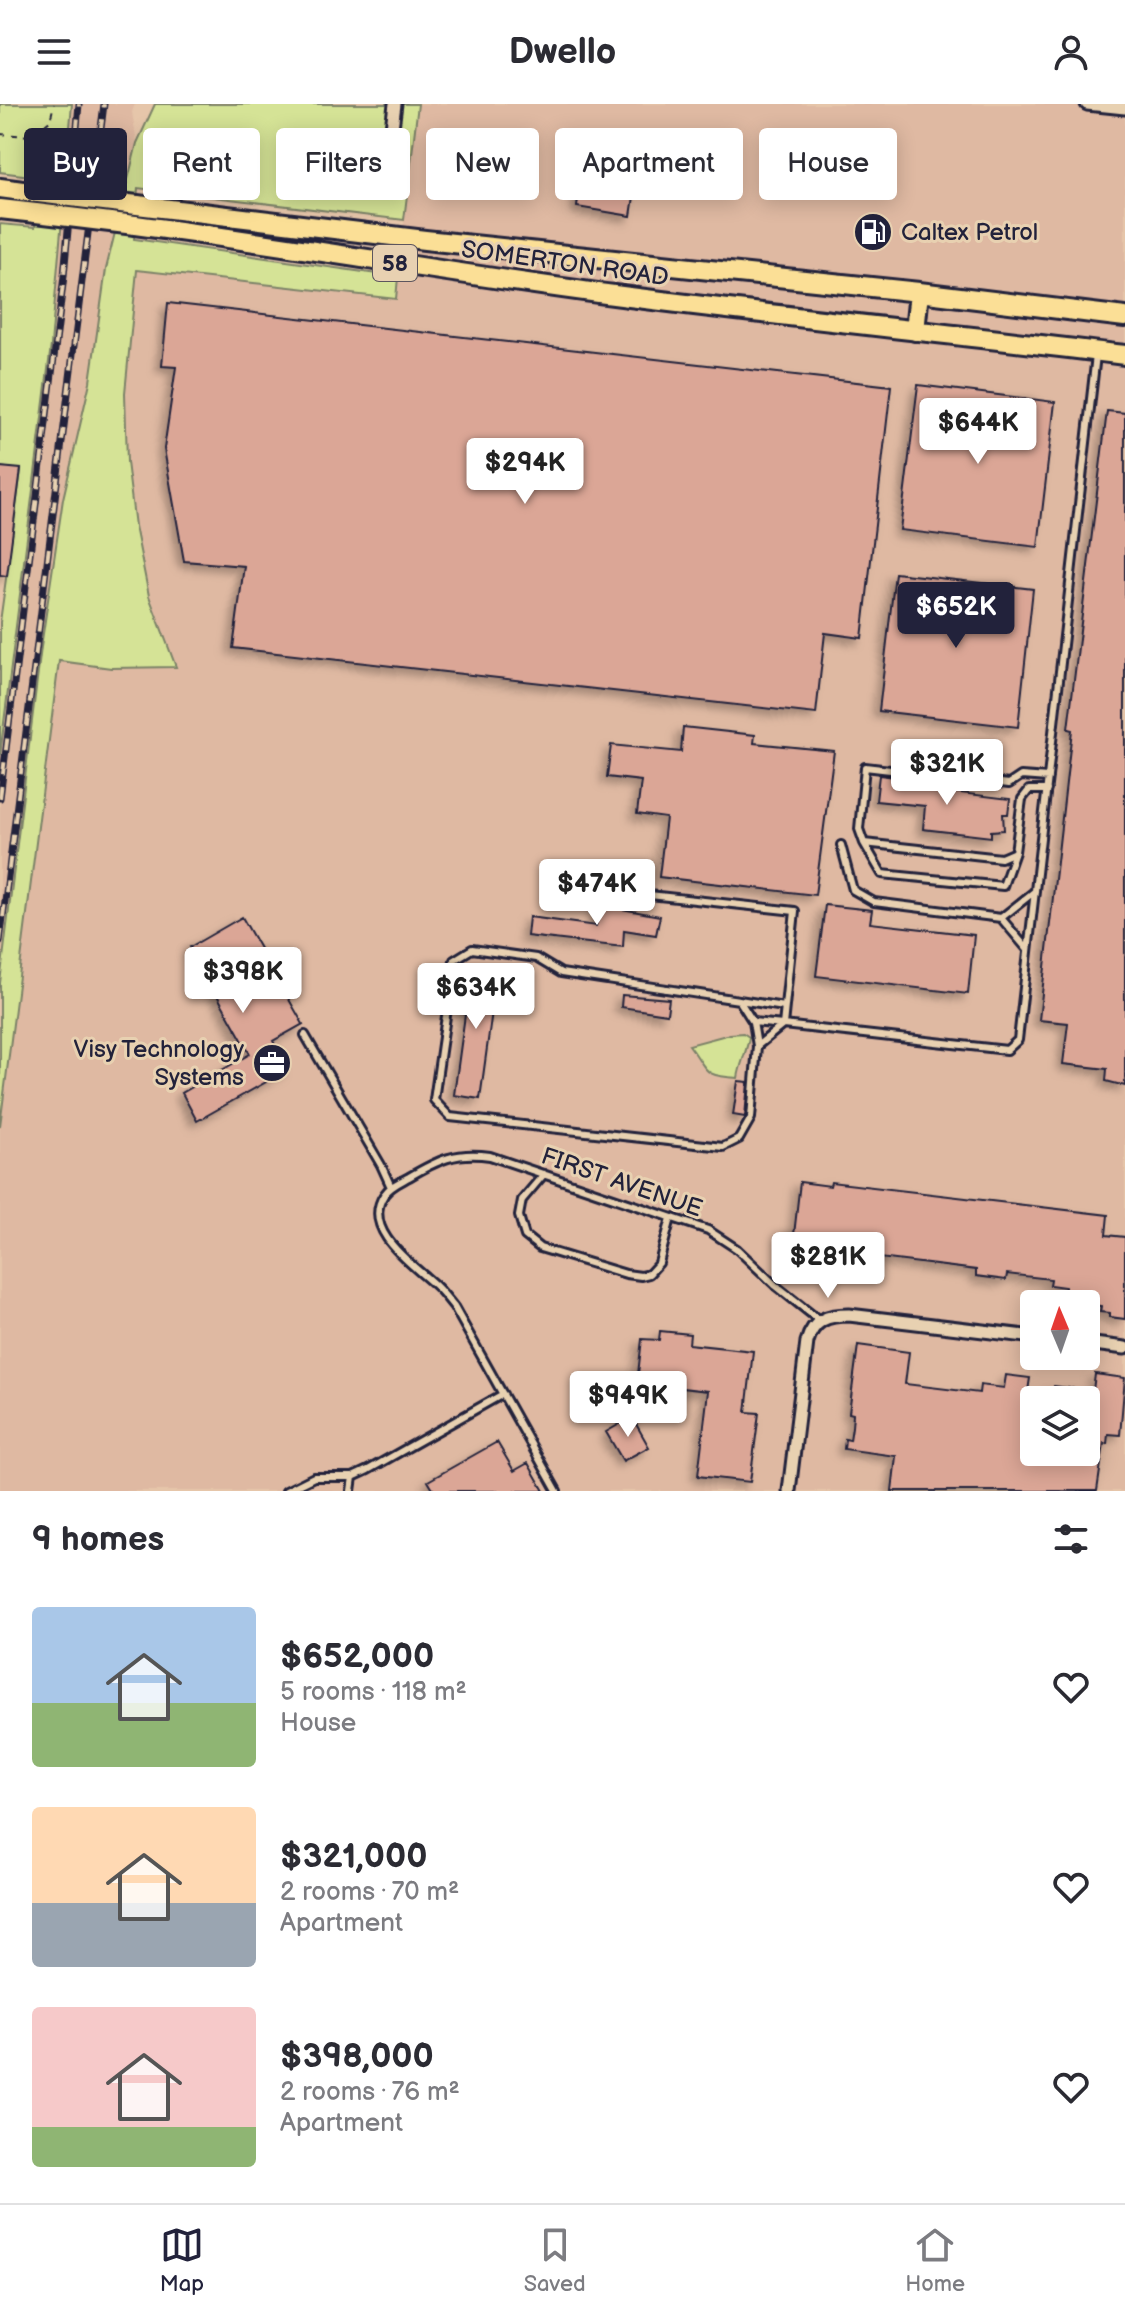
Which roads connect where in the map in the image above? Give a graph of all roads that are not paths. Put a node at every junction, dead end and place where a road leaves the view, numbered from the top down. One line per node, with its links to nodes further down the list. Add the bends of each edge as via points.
1 (395, 104): 4 (street)
2 (1087, 104): 3 (street)
3 (1125, 108)
4 (392, 128)
5 (0, 188): 7 (main road, SOMERTON ROAD / 58, bridge)
6 (0, 209): 9 (main road, SOMERTON ROAD / 58, bridge, via 303,247 617,296)
7 (919, 292): 8 (main road, SOMERTON ROAD / 58); 9 (main road)
8 (1125, 317)
9 (915, 331): 10 (main road, SOMERTON ROAD / 58)
10 (1096, 351): 11 (main road, SOMERTON ROAD / 58); 12 (lane)
11 (1125, 355)
12 (1048, 778): 13 (lane); 14 (lane, via 1021,776 1009,784 865,767 859,829)
13 (1047, 790): 16 (lane, via 1029,790 1022,799); 18 (lane)
14 (864, 843): 16 (lane, via 1001,858); 16 (lane, via 882,874 1003,886)
15 (841, 845): 19 (lane, via 853,890 874,902)
16 (1015, 852)
17 (558, 885): 22 (lane, via 795,911)
18 (1035, 891): 19 (lane); 20 (lane)
19 (1001, 918): 20 (lane)
20 (1028, 950): 24 (lane, via 1018,1040 1007,1050)
21 (739, 1000): 22 (lane); 23 (lane); 26 (lane, via 561,973 536,958 472,949 454,960 434,1100 450,1117 723,1147 739,1139 751,1118)
22 (784, 1007): 24 (lane)
23 (753, 1022): 24 (lane); 26 (lane)
24 (783, 1025): 26 (lane)
25 (305, 1035): 28 (lane)
26 (757, 1046)
27 (544, 1174): 28 (lane, FIRST AVENUE, via 490,1156 461,1154); 29 (lane, FIRST AVENUE); 29 (lane, via 522,1200 519,1216 525,1236 540,1248 641,1276 659,1263)
28 (391, 1187): 34 (lane, via 380,1204 386,1240 454,1307)
29 (671, 1218): 30 (lane, FIRST AVENUE, via 723,1239)
30 (820, 1321): 31 (street, via 849,1315); 39 (street, via 807,1342)
31 (1020, 1335)
32 (1100, 1345): 33 (street)
33 (1125, 1348)
34 (503, 1394): 35 (lane); 38 (lane)
35 (353, 1477): 36 (lane, via 314,1477); 37 (lane)
36 (286, 1491)
37 (351, 1491)
38 (557, 1491)
39 (789, 1491)

